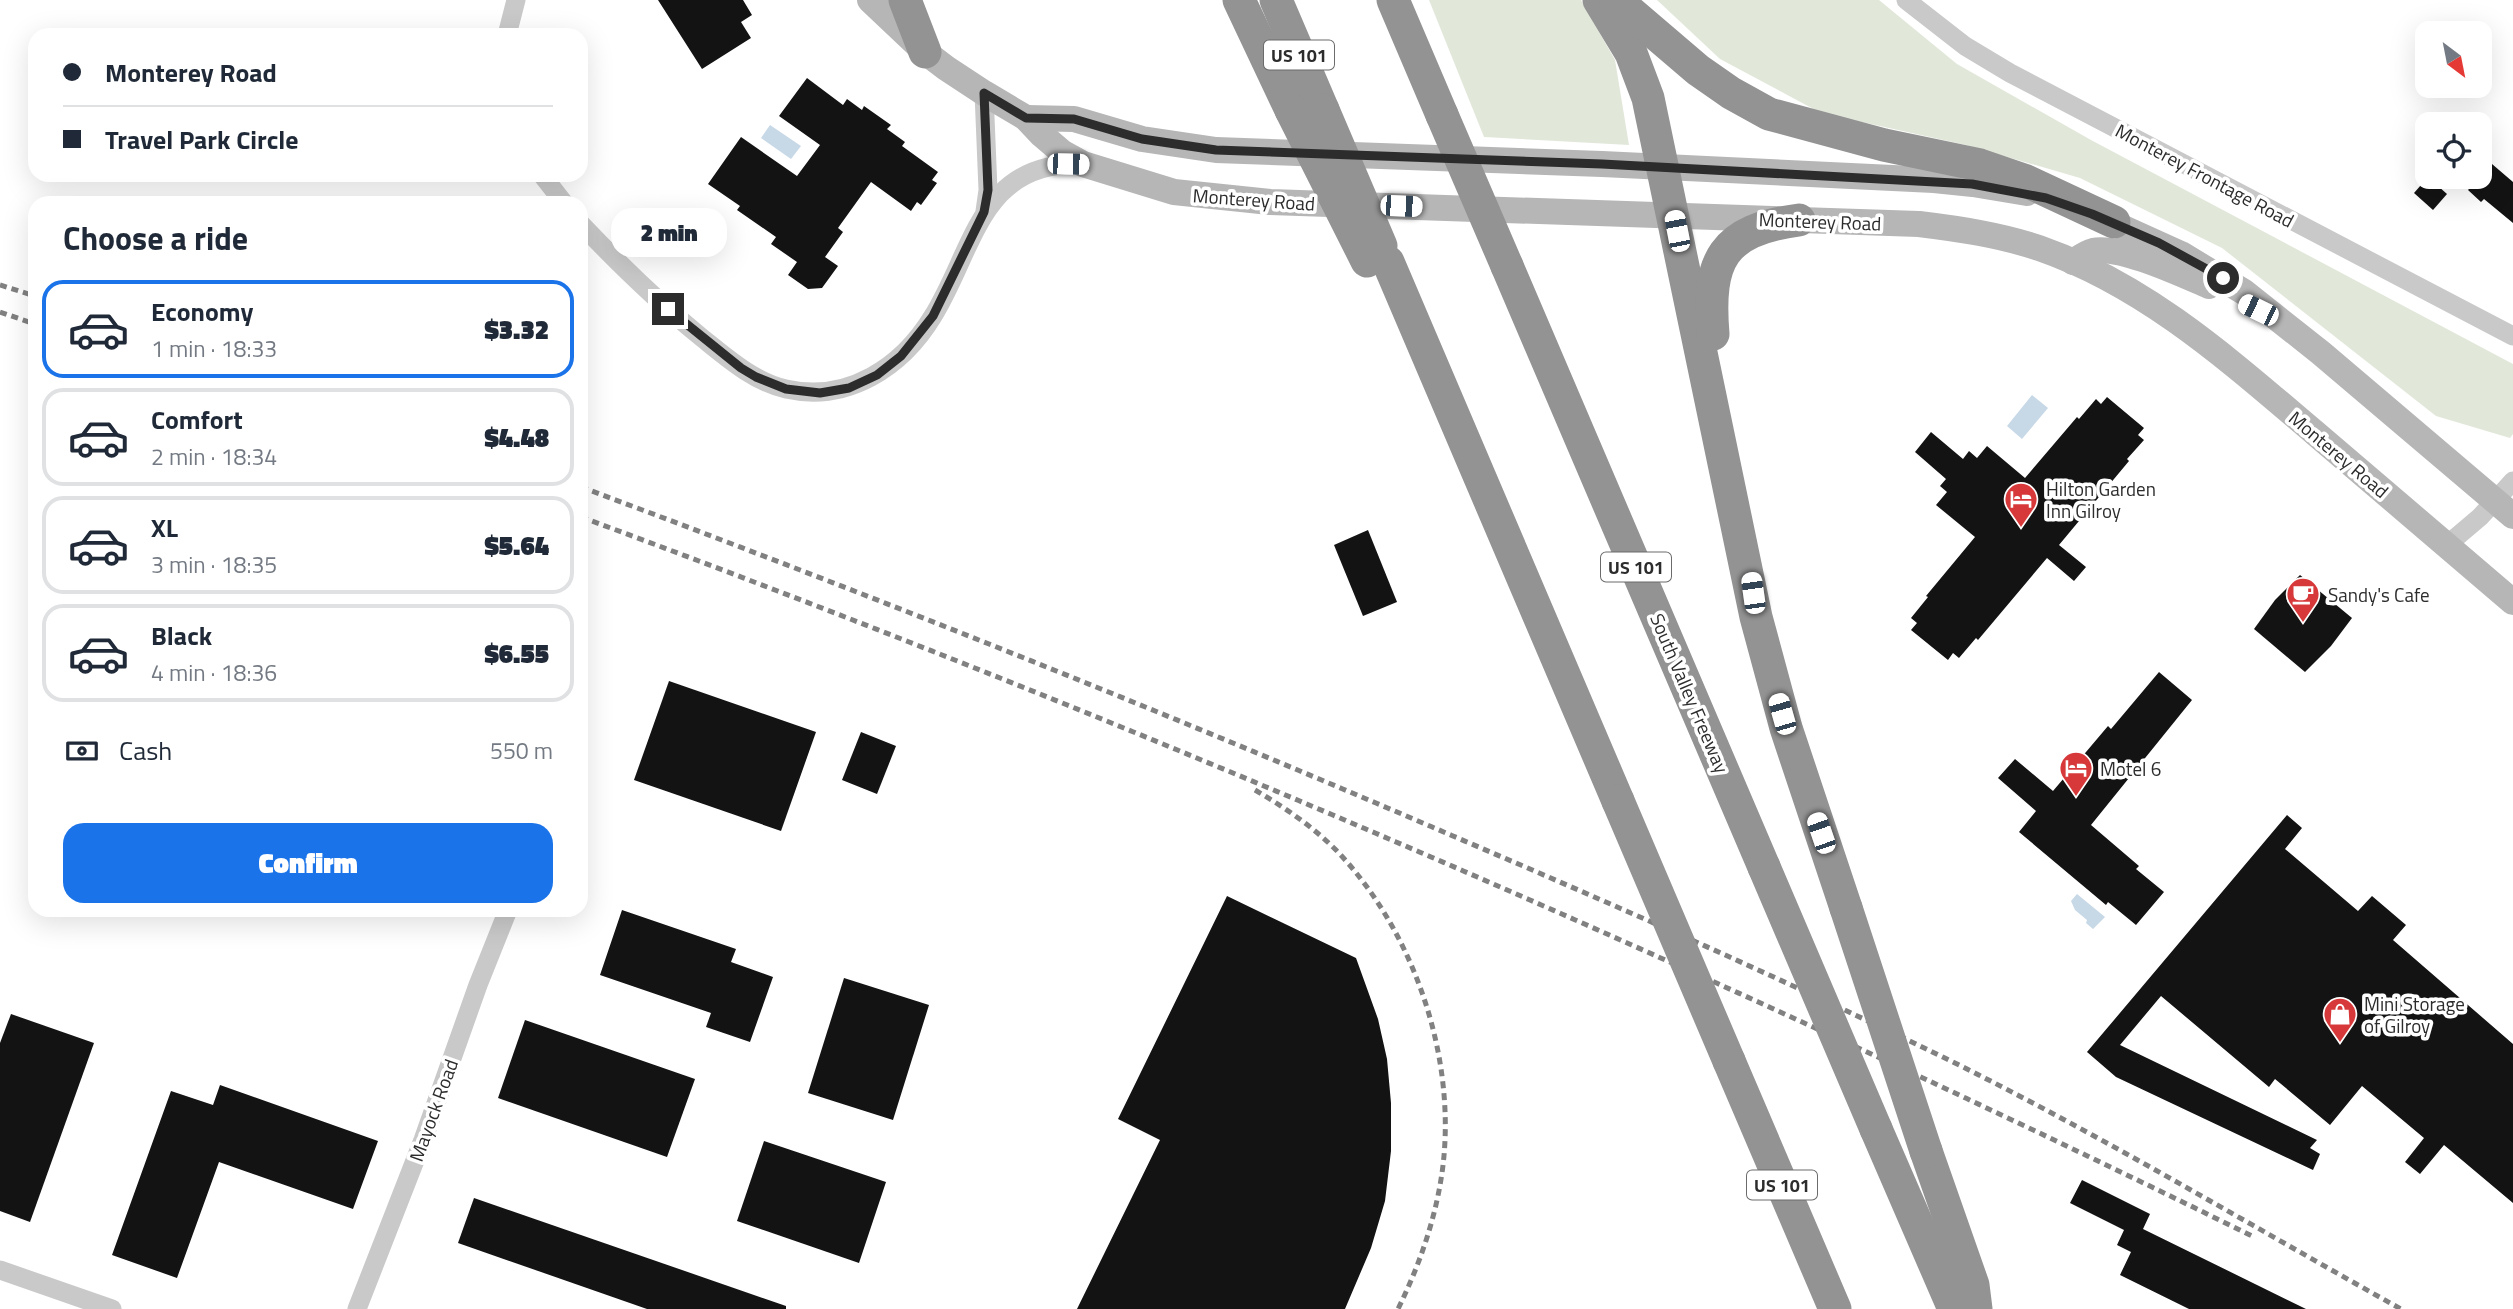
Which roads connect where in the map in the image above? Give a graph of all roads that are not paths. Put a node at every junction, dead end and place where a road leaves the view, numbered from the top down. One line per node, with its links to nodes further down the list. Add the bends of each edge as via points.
1 (516, 0): 10 (street)
2 (870, 0): 11 (main road, Monterey Road)
3 (905, 0): 11 (highway)
4 (1239, 0): 13 (highway)
5 (1276, 0): 13 (highway, US 101)
6 (1394, 0): 37 (highway, South Valley Freeway / US 101, bridge)
7 (1599, 0): 16 (highway, via 1641,75)
8 (1616, 0): 22 (highway, via 1698,70 1769,114 1884,145 1980,164)
9 (1906, 0): 26 (street, Monterey Frontage Road, via 2010,74)
10 (509, 28)
11 (925, 52): 12 (main road, Monterey Road)
12 (984, 93): 14 (main road, Monterey Road); 19 (street, via 988,190)
13 (1307, 110): 36 (highway, US 101, bridge, via 1457,424)
14 (1026, 118): 15 (main road, Monterey Road); 16 (main road, Monterey Road, via 1074,119 1142,139 1216,150)
15 (1083, 164): 19 (street, via 1054,165 1032,172 1004,190); 20 (main road, Monterey Road, via 1174,192 1246,201)
16 (1664, 167): 20 (highway); 22 (main road, Monterey Road, via 1972,184 2046,198)
17 (548, 182): 18 (street)
18 (558, 196)
19 (984, 212): 23 (street, via 933,316 901,356 877,375 849,388 820,393 786,389 727,358 652,296)
20 (1674, 216): 21 (main road, Monterey Road); 31 (highway)
21 (1799, 220): 24 (main road, Monterey Road, via 1968,230); 31 (highway, via 1761,227 1732,243 1719,262 1711,293 1713,338)
22 (2114, 222): 25 (main road, Monterey Road, via 2202,265)
23 (588, 231)
24 (2073, 262): 25 (main road, via 2093,251 2134,257); 29 (main road, Monterey Road, via 2126,289 2189,330)
25 (2283, 322): 28 (main road, Monterey Road)
26 (2513, 337)
27 (2513, 481): 28 (street)
28 (2504, 509): 29 (street)
29 (2447, 545): 30 (main road, Monterey Road)
30 (2513, 601)
31 (1756, 617): 38 (highway, bridge, via 1786,728 1973,1285)
32 (505, 917): 35 (street, Mayock Road)
33 (0, 1270): 34 (street)
34 (112, 1309)
35 (357, 1309)
36 (1835, 1309)
37 (1954, 1309)
38 (1976, 1309)

